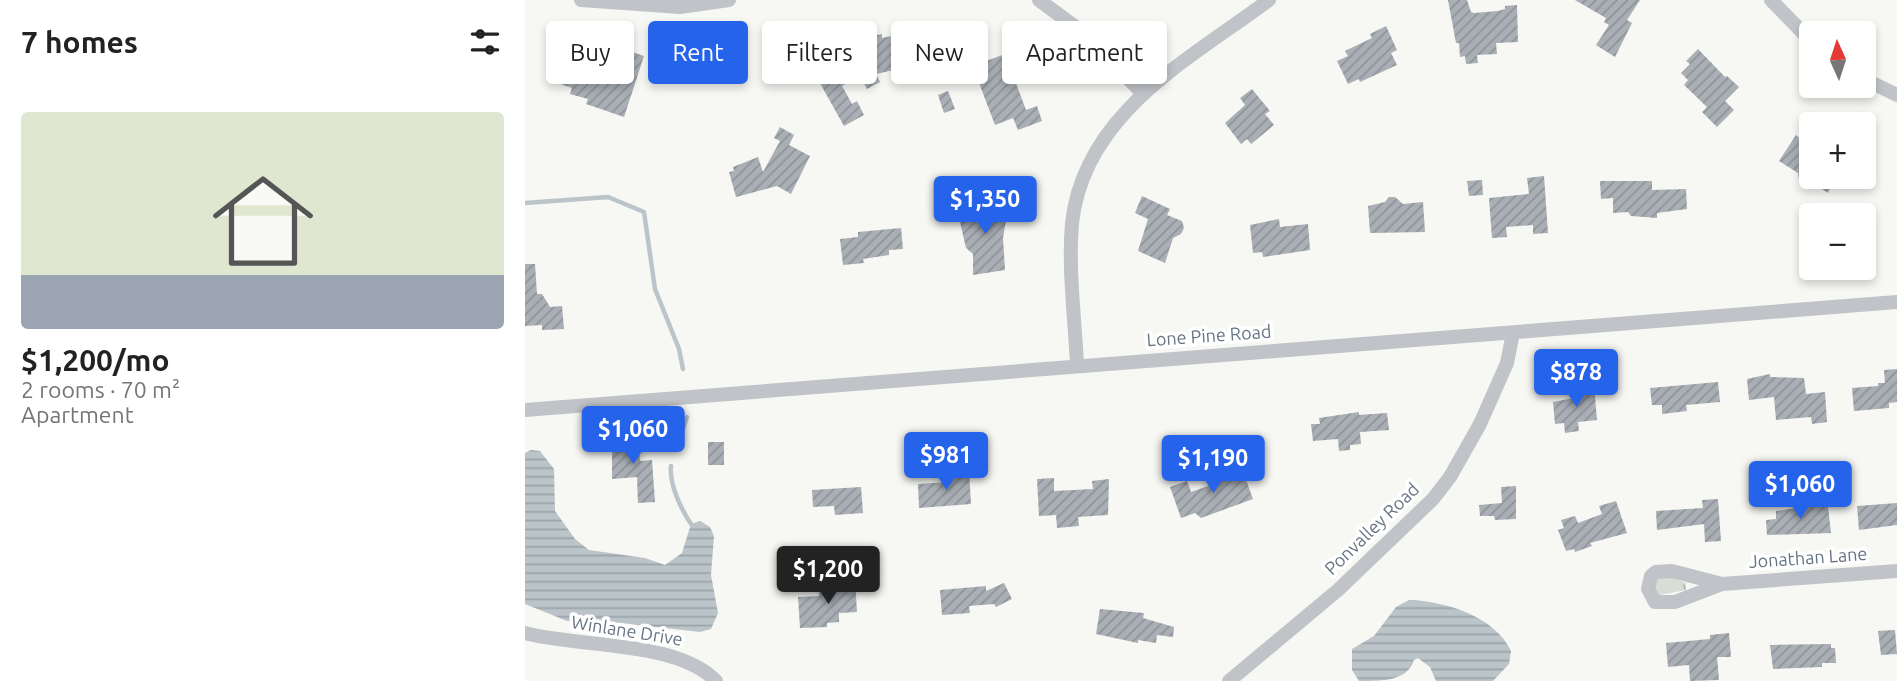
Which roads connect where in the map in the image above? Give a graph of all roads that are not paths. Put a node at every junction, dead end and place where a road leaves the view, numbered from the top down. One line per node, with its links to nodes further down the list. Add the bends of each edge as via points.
1 (581, 0): 2 (street, via 680,7)
2 (729, 0)
3 (1039, 0): 8 (street, via 1085,34)
4 (1269, 0): 8 (street)
5 (1771, 0): 6 (street)
6 (1799, 29)
7 (1876, 85): 9 (street)
8 (1142, 93): 12 (street, via 1111,126 1095,153 1074,209 1071,251)
9 (1897, 95)
10 (1897, 302): 11 (street, Lone Pine Road)
11 (1513, 332): 12 (street, Lone Pine Road); 18 (street, Ponvalley Road, via 1507,363 1480,424 1433,499 1338,590)
12 (1077, 366): 13 (street, Lone Pine Road)
13 (525, 410)
14 (1897, 571): 15 (street, Jonathan Lane)
15 (1722, 584)
16 (525, 633): 17 (street, Winlane Drive, via 664,654 697,665)
17 (716, 681)
18 (1229, 681)

